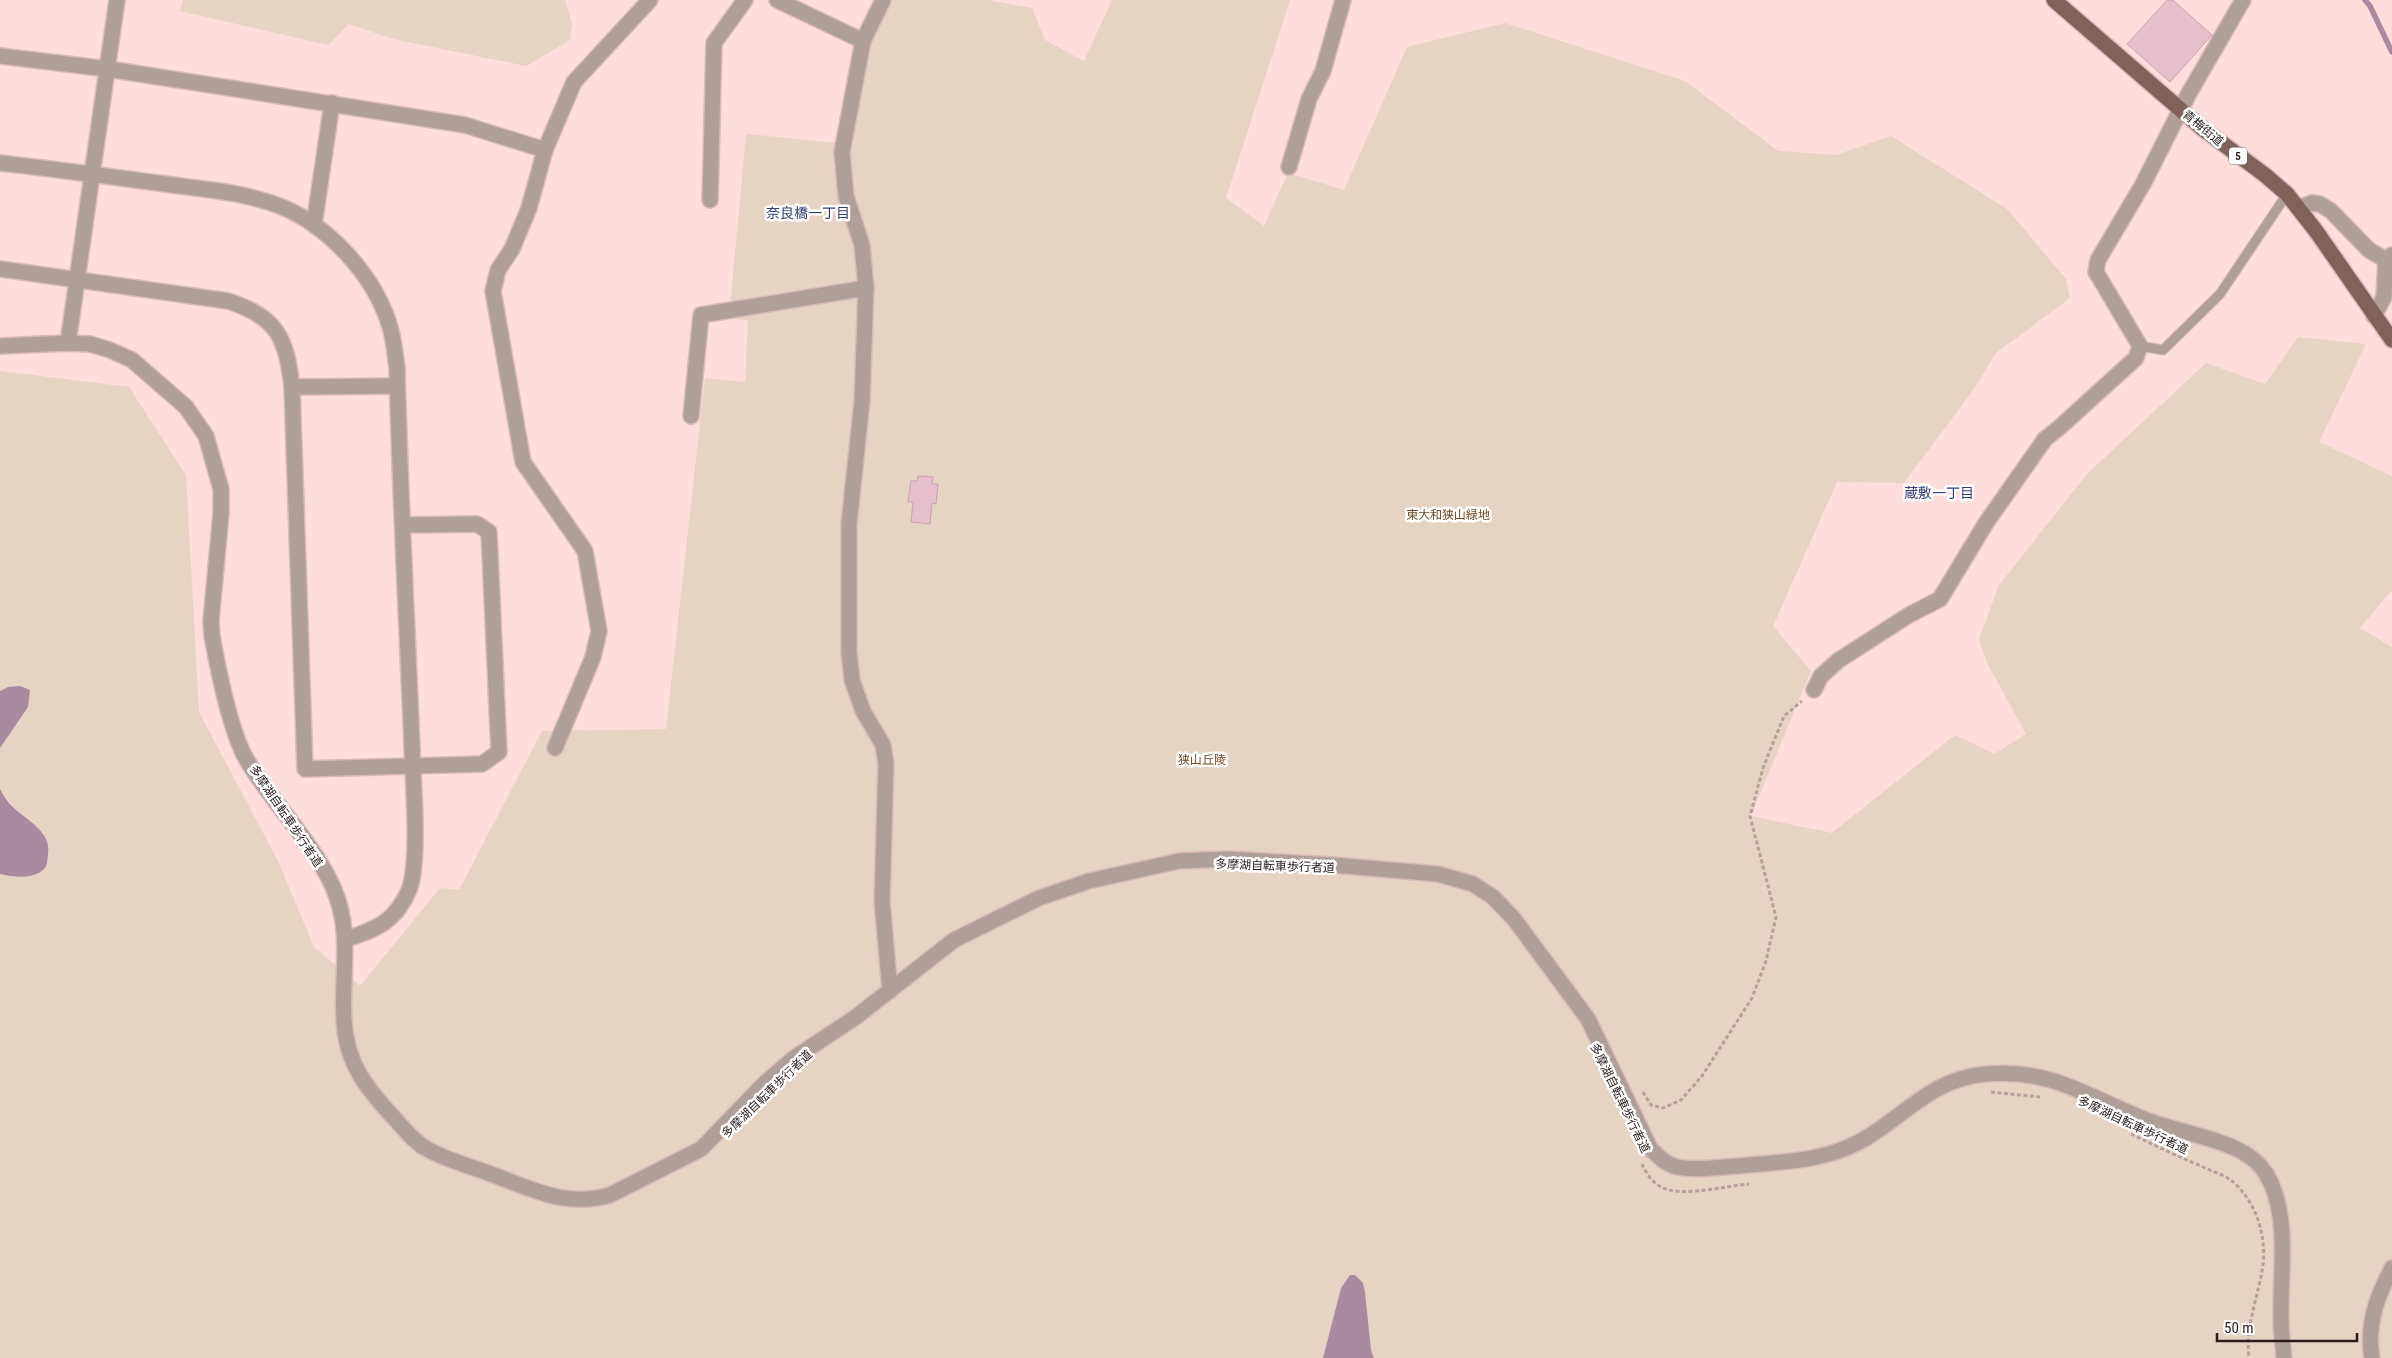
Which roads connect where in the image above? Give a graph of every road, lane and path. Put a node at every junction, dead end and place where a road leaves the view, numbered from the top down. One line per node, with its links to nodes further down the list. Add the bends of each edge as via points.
1 (118, 0): 11 (street)
2 (650, 0): 14 (street, via 574,82)
3 (745, 0): 19 (street, via 714,43)
4 (777, 0): 9 (street)
5 (883, 0): 9 (street)
6 (1343, 0): 16 (street, via 1323,71 1309,99)
7 (2054, 0): 13 (main road, 青梅街道 / 5)
8 (2244, 0): 13 (street)
9 (863, 41): 25 (street, via 842,152 846,196 862,245)
10 (0, 56): 11 (street)
11 (108, 69): 12 (street); 17 (street)
12 (332, 104): 14 (street, via 465,125); 21 (street)
13 (2181, 111): 18 (main road, 青梅街道 / 5); 30 (street, via 2098,260 2096,272)
14 (545, 150): 36 (street, via 529,208 512,249 498,270 493,291 523,462 585,551 599,631 593,657)
15 (0, 163): 17 (street)
16 (1289, 167)
17 (94, 175): 21 (street, via 253,198 280,206); 24 (street)
18 (2287, 194): 20 (main road, 青梅街道 / 5); 30 (lane, via 2220,294 2164,350)
19 (710, 200)
20 (2299, 208): 22 (street, via 2320,204 2369,250); 26 (main road, 青梅街道 / 5)
21 (314, 225): 31 (street, via 351,258 379,300 390,327)
22 (2389, 258): 26 (street, via 2384,297)
23 (0, 270): 24 (street)
24 (76, 280): 28 (street); 32 (street, via 198,295 250,308 263,317 281,339 288,356)
25 (866, 288): 33 (street, via 701,314); 39 (street, via 862,401 849,531 849,652 852,680 863,711 883,745 886,764 882,901)
26 (2374, 316): 27 (main road, 青梅街道 / 5)
27 (2392, 340)
28 (68, 343): 29 (street); 38 (street, via 90,344 132,360 186,407 206,436 221,489 212,636 235,730 248,762 322,865 341,908)
29 (0, 346)
30 (2140, 346): 35 (street, via 2136,358 2044,439 1986,523 1940,599 1839,660 1821,676)
31 (397, 386): 32 (street); 34 (street)
32 (292, 387): 37 (street, via 305,769)
33 (691, 416)
34 (403, 525): 37 (street); 37 (street, via 477,524 489,532 499,752 482,764)
35 (1814, 690): 40 (path, via 1784,716 1763,768 1750,816 1776,917 1766,962 1752,998 1702,1076 1681,1100 1663,1108 1651,1105)
36 (555, 748)
37 (412, 766): 38 (street, via 414,862 410,889 390,918 372,931)
38 (346, 939): 39 (street, via 344,1020 348,1049 355,1069 370,1092 426,1149 565,1200 610,1194 701,1149 794,1058)
39 (890, 991): 48 (street, via 954,940 981,926 1039,898 1134,869 1179,861 1228,859 1343,866 1455,878 1473,884 1493,897 1514,919 1588,1019 1650,1148 1665,1162 1677,1167 1706,1168 1795,1160 1835,1152 1876,1132 1917,1099 1937,1088 1986,1074 2019,1074 2068,1084 2148,1120 2245,1153 2262,1167 2278,1204 2282,1240)
40 (1642, 1090)
41 (1985, 1092): 42 (path)
42 (2045, 1098)
43 (2124, 1130): 47 (path, 多摩湖自転車歩行者道, via 2230,1180 2248,1196 2261,1234 2264,1262 2250,1321)
44 (1641, 1162): 45 (path, 多摩湖自転車歩行者道, via 1655,1183 1666,1189)
45 (1755, 1183)
46 (2392, 1268): 49 (street, via 2371,1323)
47 (2249, 1358)
48 (2284, 1358)
49 (2372, 1358)

